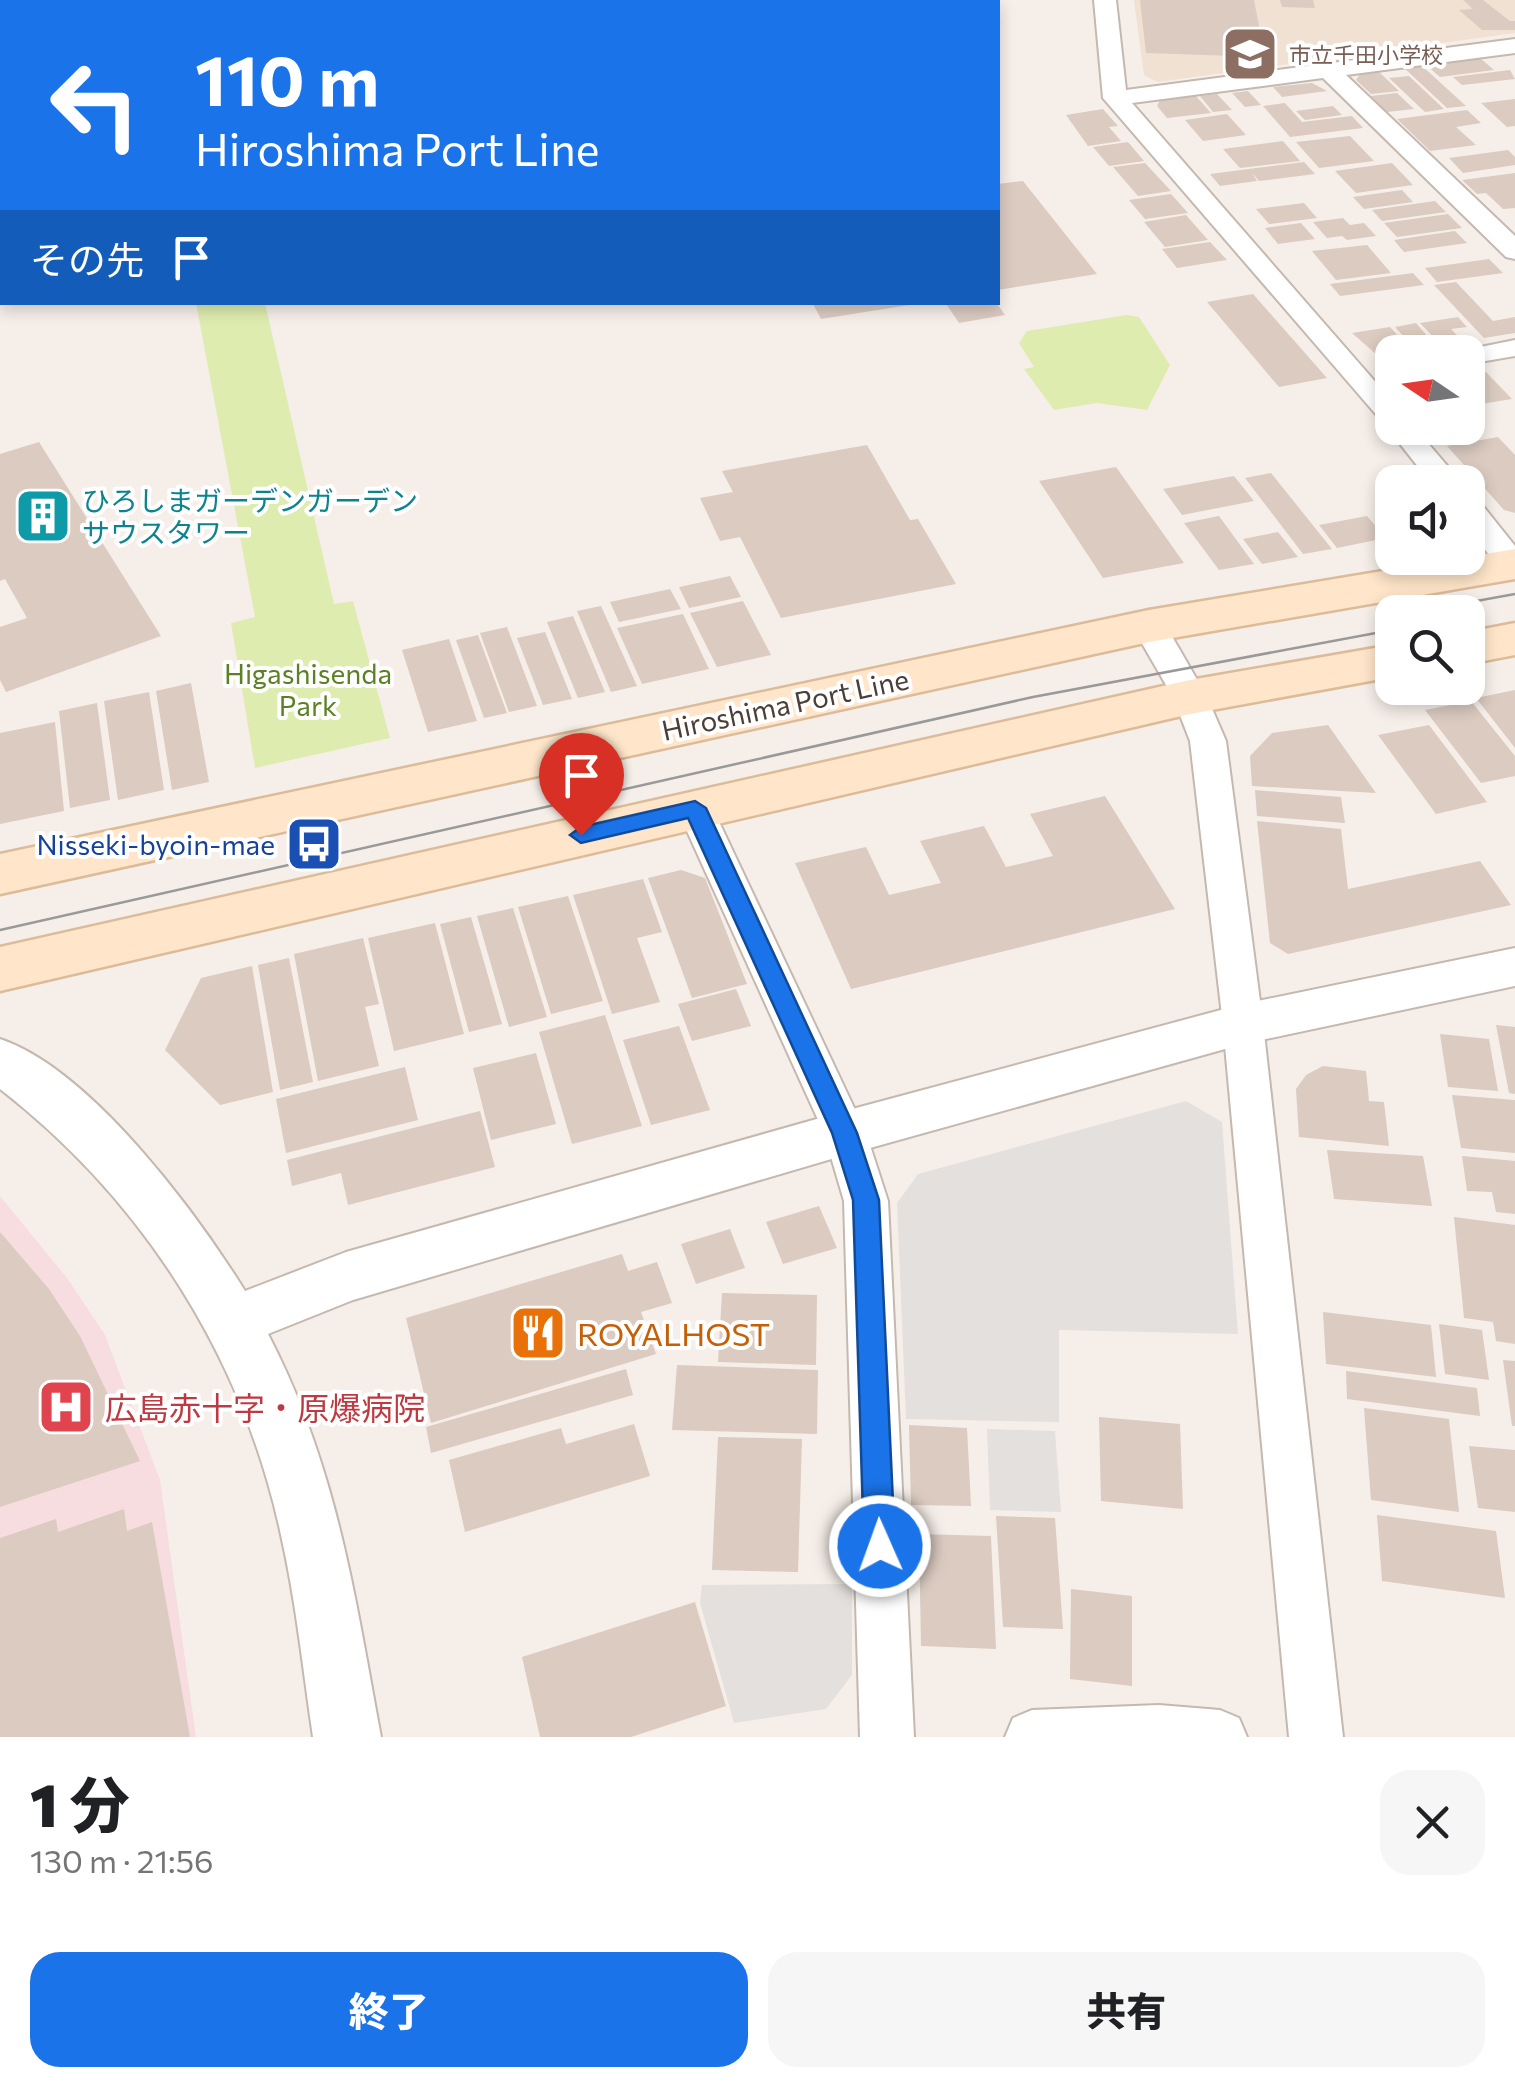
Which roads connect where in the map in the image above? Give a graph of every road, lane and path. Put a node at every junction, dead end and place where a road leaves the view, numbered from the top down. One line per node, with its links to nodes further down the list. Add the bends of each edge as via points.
1 (1106, 0): 4 (street)
2 (1513, 49): 3 (street)
3 (1328, 70): 4 (street); 5 (street)
4 (1115, 98): 9 (street)
5 (1515, 251)
6 (1515, 348): 7 (street)
7 (1485, 353)
8 (1375, 371): 9 (street)
9 (1354, 374): 10 (street)
10 (1375, 399)
11 (1414, 445): 12 (street)
12 (1432, 465)
13 (1485, 529): 14 (street)
14 (1514, 564): 15 (main road, Hiroshima Port Line)
15 (1150, 626): 19 (street); 21 (main road, Hiroshima Port Line)
16 (1515, 639): 17 (main road)
17 (1485, 645)
18 (1375, 665): 19 (main road)
19 (1190, 697): 20 (main road); 24 (street, via 1208,741)
20 (695, 808): 23 (main road); 26 (street)
21 (0, 874)
22 (1515, 967): 24 (street)
23 (0, 969)
24 (1243, 1024): 26 (street); 32 (street)
25 (0, 1060): 27 (street, via 124,1167 183,1239)
26 (844, 1133): 27 (street, via 346,1277); 29 (street, via 866,1200)
27 (234, 1320): 28 (street, via 274,1407 306,1507)
28 (347, 1737)
29 (887, 1737)
30 (1032, 1737): 31 (street)
31 (1220, 1737)
32 (1316, 1737)

